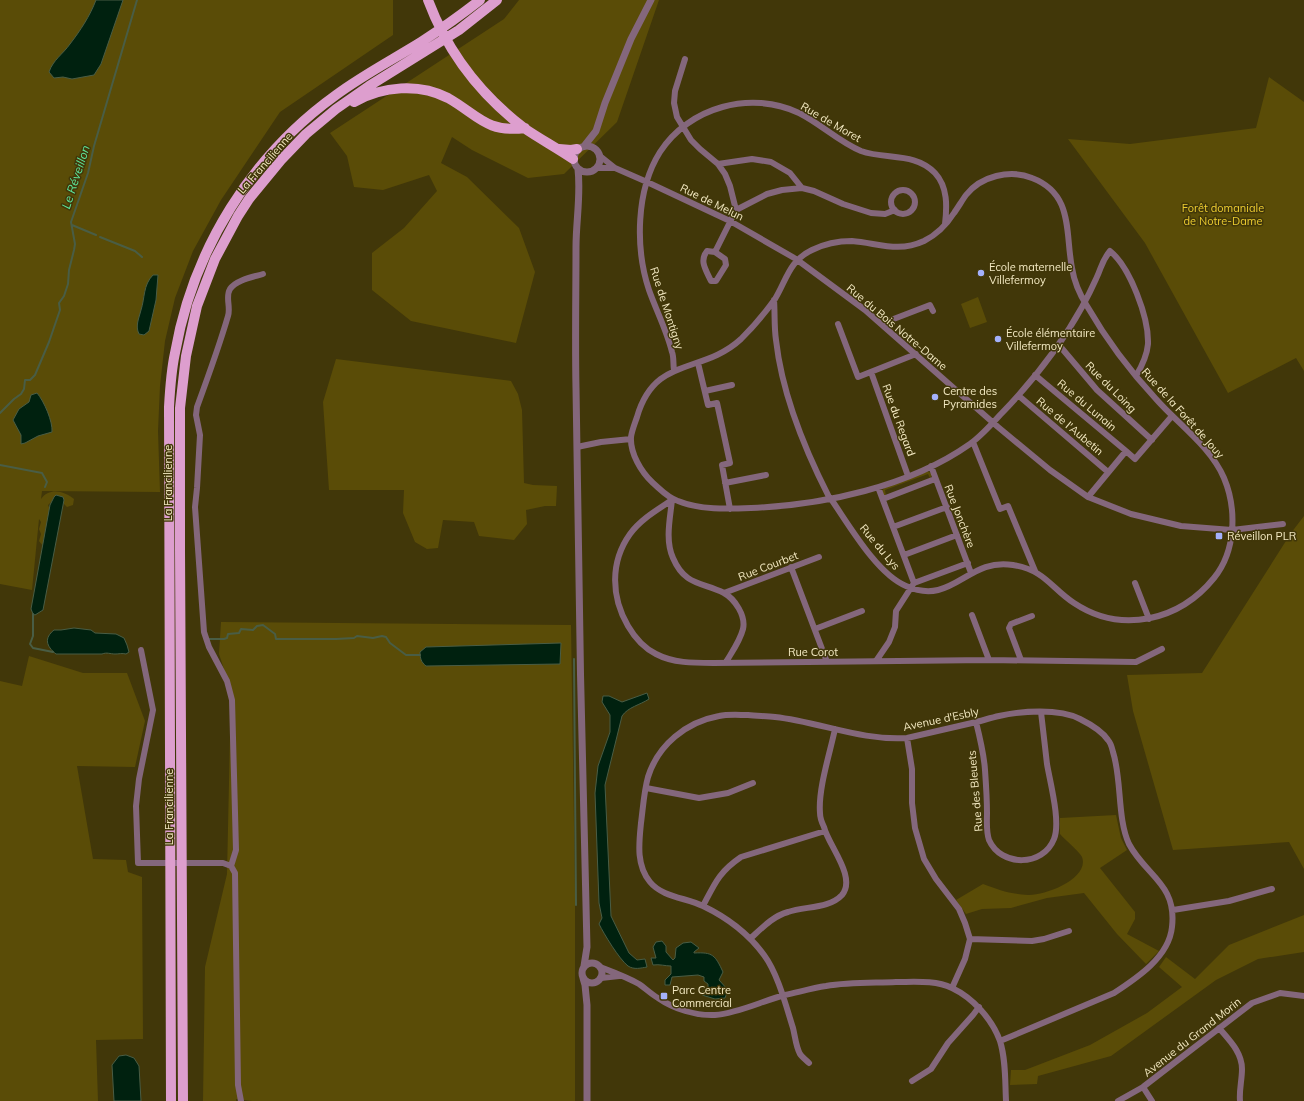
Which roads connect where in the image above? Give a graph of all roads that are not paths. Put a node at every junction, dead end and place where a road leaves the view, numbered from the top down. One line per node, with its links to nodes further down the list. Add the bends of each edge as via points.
1 (428, 0): 10 (highway, via 457,58 496,104)
2 (471, 0): 6 (highway)
3 (480, 0): 6 (highway, La Francilienne)
4 (497, 0): 8 (highway, La Francilienne, via 459,30 369,86)
5 (651, 0): 11 (street, via 604,103)
6 (438, 30): 120 (highway, La Francilienne, via 337,94 302,121 251,177 217,229 195,279 180,328 173,367 169,415)
7 (685, 59): 9 (street, via 674,103 677,117)
8 (323, 120): 10 (highway, via 330,119 371,94 392,89 414,89 438,94 494,127); 121 (highway, La Francilienne, via 281,160 238,216 205,283 186,356 180,408)
9 (683, 126): 15 (street, via 691,140); 20 (street, Rue de Moret, via 660,152); 26 (street, Rue de Moret, via 703,113 735,104 758,103 797,112 862,151 923,163 942,184 947,207)
10 (525, 128): 13 (highway, via 560,149)
11 (596, 130): 12 (street); 13 (street)
12 (596, 149): 13 (street, via 589,145); 14 (street)
13 (579, 151): 18 (street, via 576,166)
14 (600, 156): 16 (street); 17 (street, Rue de Melun)
15 (718, 164): 22 (street, via 752,159 771,162 790,173); 23 (street, via 730,186)
16 (597, 168): 17 (street, Rue de Melun); 19 (street)
17 (615, 168): 20 (street, Rue de Melun)
18 (578, 169): 19 (street); 21 (street)
19 (588, 172): 21 (street)
20 (647, 182): 25 (street, Rue de Melun); 38 (street, Rue de Montigny, via 640,216 642,265 673,353)
21 (580, 186): 50 (street, via 576,247)
22 (802, 188): 23 (street, via 767,194); 24 (street, via 871,213 885,214)
23 (736, 210): 25 (street)
24 (895, 210)
25 (730, 222): 27 (street); 28 (street, Rue de Melun)
26 (945, 224): 28 (street, Rue de la Forêt de Jouy, via 931,238 903,248 846,241 813,249); 31 (street, Rue de la Forêt de Jouy, via 972,188 995,176 1024,176 1048,186 1064,209 1068,222 1070,262)
27 (715, 252): 27 (street, via 708,251 702,260 711,281 716,281 726,265 725,259)
28 (796, 260): 30 (street); 34 (street, Rue du Bois Notre-Dame)
29 (263, 274): 97 (street, via 240,282 229,290 229,312 196,415 200,435 195,507 204,632 209,648 227,681 232,700 236,850)
30 (774, 300): 37 (street, via 738,341 720,354); 60 (street, Rue du Lys, via 776,340 792,409 807,450)
31 (1085, 304): 35 (street); 41 (street, Rue de la Forêt de Jouy); 41 (street, via 1104,256 1110,251 1126,271 1147,329 1148,345 1143,364)
32 (933, 311): 34 (street, via 930,305 891,320)
33 (838, 324): 39 (street, via 858,376)
34 (884, 326): 36 (street, Rue du Bois Notre-Dame)
35 (1059, 345): 40 (street); 48 (street, Rue du Loing, via 1097,390)
36 (916, 354): 39 (street); 46 (street, Rue du Bois Notre-Dame)
37 (698, 363): 38 (street); 43 (street)
38 (674, 370): 47 (street, via 659,379 646,395)
39 (870, 372): 55 (street, Rue du Regard)
40 (1035, 375): 44 (street); 51 (street, Rue du Lunain)
41 (1136, 376): 45 (street, Rue de la Forêt de Jouy)
42 (732, 385): 43 (street)
43 (705, 391): 57 (street, via 708,405 717,404 724,434 730,463 722,465)
44 (1019, 396): 46 (street); 53 (street, Rue de l'Aubetin)
45 (1172, 416): 48 (street); 67 (street, Rue de la Forêt de Jouy, via 1206,450 1222,474 1229,492)
46 (993, 423): 49 (street); 59 (street, Rue du Bois Notre-Dame, via 1050,470)
47 (631, 438): 50 (street); 62 (street, via 633,450 646,477)
48 (1152, 440): 51 (street, via 1135,459)
49 (973, 442): 52 (street); 73 (street, via 1000,509 1008,506)
50 (577, 447): 104 (street)
51 (1126, 451): 53 (street)
52 (931, 466): 55 (street); 56 (street, Rue Jonchère)
53 (1108, 472): 59 (street)
54 (766, 474): 57 (street)
55 (908, 476): 58 (street)
56 (935, 478): 61 (street); 63 (street, Rue Jonchère)
57 (725, 483): 64 (street)
58 (878, 487): 60 (street); 61 (street)
59 (1088, 497): 67 (street, Rue du Bois Notre-Dame, via 1131,514 1181,526)
60 (831, 499): 64 (street, via 773,507); 76 (street, Rue du Lys, via 872,557 900,584)
61 (882, 499): 66 (street)
62 (672, 500): 64 (street, via 695,506); 77 (street, via 669,541 673,558 682,572 693,582); 88 (street, Rue Corot, via 643,520 622,547 616,563 614,585 622,616 632,634 655,654 693,663)
63 (946, 507): 66 (street); 68 (street, Rue Jonchère)
64 (730, 509)
65 (1283, 524): 67 (street, Rue du Bois Notre-Dame)
66 (892, 527): 69 (street)
67 (1232, 530): 81 (street, Rue du Lys, via 1222,567 1213,579 1180,608)
68 (957, 535): 69 (street); 71 (street, Rue Jonchère)
69 (904, 555): 76 (street)
70 (819, 556): 72 (street, Rue Courbet)
71 (968, 563): 74 (street, Rue Jonchère); 76 (street)
72 (791, 567): 77 (street, Rue Courbet); 82 (street)
73 (1035, 571): 74 (street, Rue du Lys, via 1006,564 987,566); 81 (street, Rue du Lys, via 1069,601 1099,616 1133,621)
74 (971, 572): 76 (street, Rue du Lys, via 940,591 928,592)
75 (1135, 583): 81 (street)
76 (912, 586): 87 (street, via 896,611 895,628)
77 (724, 593): 88 (street, via 734,601 741,612 743,628 738,643)
78 (862, 611): 82 (street)
79 (972, 616): 85 (street)
80 (1032, 616): 86 (street, via 1011,624 1009,628)
81 (1149, 618)
82 (815, 629): 89 (street)
83 (1162, 649): 86 (street, Rue Corot, via 1136,662)
84 (141, 650): 97 (street, via 153,710 136,806 138,863 223,863)
85 (989, 660): 86 (street, Rue Corot); 87 (street, Rue Corot)
86 (1021, 660)
87 (876, 661): 89 (street, Rue Corot)
88 (726, 662): 89 (street, Rue Corot)
89 (827, 662)
90 (1041, 712): 91 (street, Avenue d'Esbly, via 1022,712); 91 (street, Rue des Bleuets, via 1057,825 1054,839 1048,849 1038,857 1027,860 1005,857 995,849 989,839 985,769); 100 (street, Avenue d'Esbly, via 1061,713 1078,718 1096,728 1109,741 1116,762 1124,829 1130,844 1165,888)
91 (976, 722): 93 (street, Avenue d'Esbly)
92 (835, 729): 93 (street, Avenue d'Esbly, via 869,737); 95 (street, Avenue d'Esbly, via 775,717 719,716 693,724 670,739 655,761); 96 (street, via 820,796 820,813)
93 (907, 738): 103 (street, via 912,770 914,828 924,859 959,909)
94 (753, 783): 95 (street, via 728,793 699,798)
95 (646, 788): 99 (street, Avenue d'Esbly, via 639,843 639,856 645,874 658,889)
96 (825, 831): 99 (street, via 741,857 718,878); 102 (street, via 845,872 846,884 843,894 827,904 787,912 773,918)
97 (231, 866): 122 (street, via 235,873 238,1085)
98 (1272, 889): 100 (street, via 1229,901)
99 (703, 906): 102 (street, Avenue d'Esbly)
100 (1173, 910): 116 (street, Avenue d'Esbly, via 1168,943 1158,957 1131,982 1114,992)
101 (1069, 931): 103 (street, via 1032,941)
102 (751, 938): 111 (street, Avenue d'Esbly, via 766,958)
103 (970, 939): 110 (street, via 965,959)
104 (587, 947): 105 (street); 106 (street)
105 (597, 965): 106 (street, via 589,963); 107 (street); 109 (street, via 602,972)
106 (584, 966): 108 (street, via 581,972)
107 (620, 976): 109 (street); 111 (street, via 639,984 671,1006 702,1014 729,1012)
108 (583, 978): 109 (street, via 588,982); 113 (street)
109 (598, 980): 113 (street, via 589,994)
110 (952, 988): 111 (street, via 925,982 867,983 828,986); 114 (street)
111 (783, 996): 117 (street, Avenue d'Esbly, via 800,1054)
112 (1304, 996): 115 (street, Avenue du Grand Morin, via 1280,993 1257,1001)
113 (587, 1005): 123 (street)
114 (979, 1007): 116 (street); 118 (street, via 948,1043 931,1070)
115 (1219, 1028): 119 (street, Avenue du Grand Morin); 127 (street, via 1234,1046 1241,1060)
116 (1000, 1041): 124 (street)
117 (809, 1063)
118 (912, 1081)
119 (1143, 1087): 125 (street, Avenue du Grand Morin); 126 (street)
120 (171, 1101)
121 (183, 1101)
122 (241, 1101)
123 (587, 1101)
124 (1006, 1101)
125 (1118, 1101)
126 (1152, 1101)
127 (1240, 1101)

